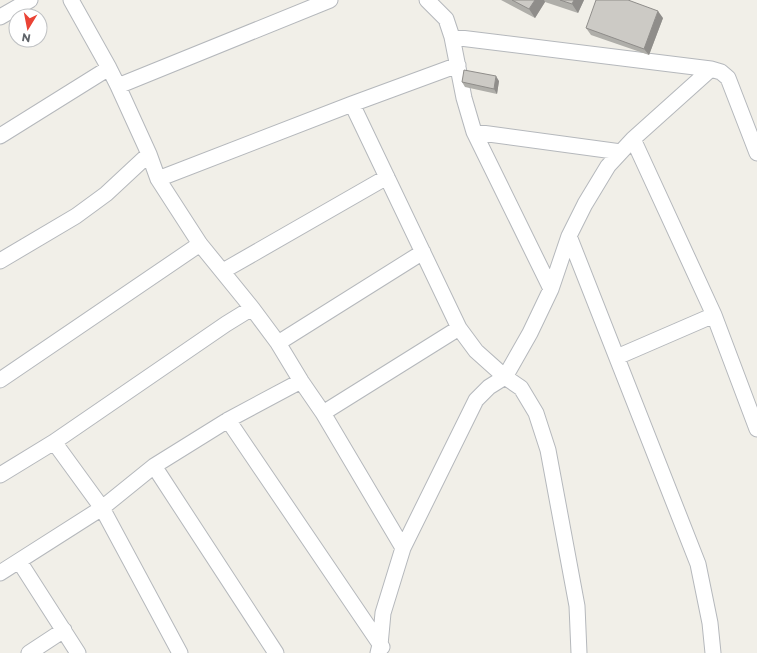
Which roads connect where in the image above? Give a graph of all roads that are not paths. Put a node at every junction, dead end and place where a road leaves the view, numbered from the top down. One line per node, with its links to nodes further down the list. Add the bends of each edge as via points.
1 (30, 0): 5 (street)
2 (71, 0): 8 (street)
3 (330, 0): 10 (street)
4 (427, 0): 6 (street, via 446,19)
5 (0, 17)
6 (452, 37): 7 (street); 9 (street)
7 (458, 65): 11 (street); 12 (street)
8 (109, 68): 10 (street); 13 (street)
9 (711, 69): 14 (street); 17 (street, via 721,72 728,78)
10 (118, 86): 16 (street)
11 (352, 104): 18 (street); 19 (street)
12 (474, 132): 15 (street); 25 (street)
13 (0, 136)
14 (633, 139): 15 (street); 27 (street)
15 (621, 152): 20 (street, via 608,166)
16 (149, 154): 19 (street); 23 (street, via 106,194 76,216)
17 (757, 154)
18 (387, 176): 22 (street); 24 (street)
19 (158, 179): 21 (street)
20 (569, 236): 25 (street); 30 (street)
21 (200, 244): 24 (street); 32 (street)
22 (423, 252): 28 (street); 29 (street)
23 (0, 261)
24 (223, 271): 26 (street)
25 (551, 289): 31 (street)
26 (252, 308): 29 (street); 37 (street)
27 (714, 315): 30 (street); 36 (street)
28 (459, 328): 31 (street, via 476,351); 34 (street)
29 (278, 343): 33 (street)
30 (617, 357): 51 (street, via 698,564 710,623)
31 (505, 377): 41 (street, via 489,387 476,400); 50 (street, via 521,388 536,413 548,450 577,606)
32 (0, 380)
33 (301, 381): 34 (street); 35 (street)
34 (323, 413): 41 (street)
35 (228, 420): 38 (street); 45 (street)
36 (757, 429)
37 (54, 442): 39 (street); 40 (street)
38 (154, 466): 40 (street); 49 (street)
39 (0, 475)
40 (102, 508): 42 (street); 48 (street)
41 (403, 548): 45 (street, via 383,613)
42 (19, 561): 43 (street); 44 (street)
43 (0, 573)
44 (64, 630): 46 (street); 47 (street)
45 (382, 650)
46 (29, 653)
47 (78, 653)
48 (180, 653)
49 (276, 653)
50 (579, 653)
51 (713, 653)

